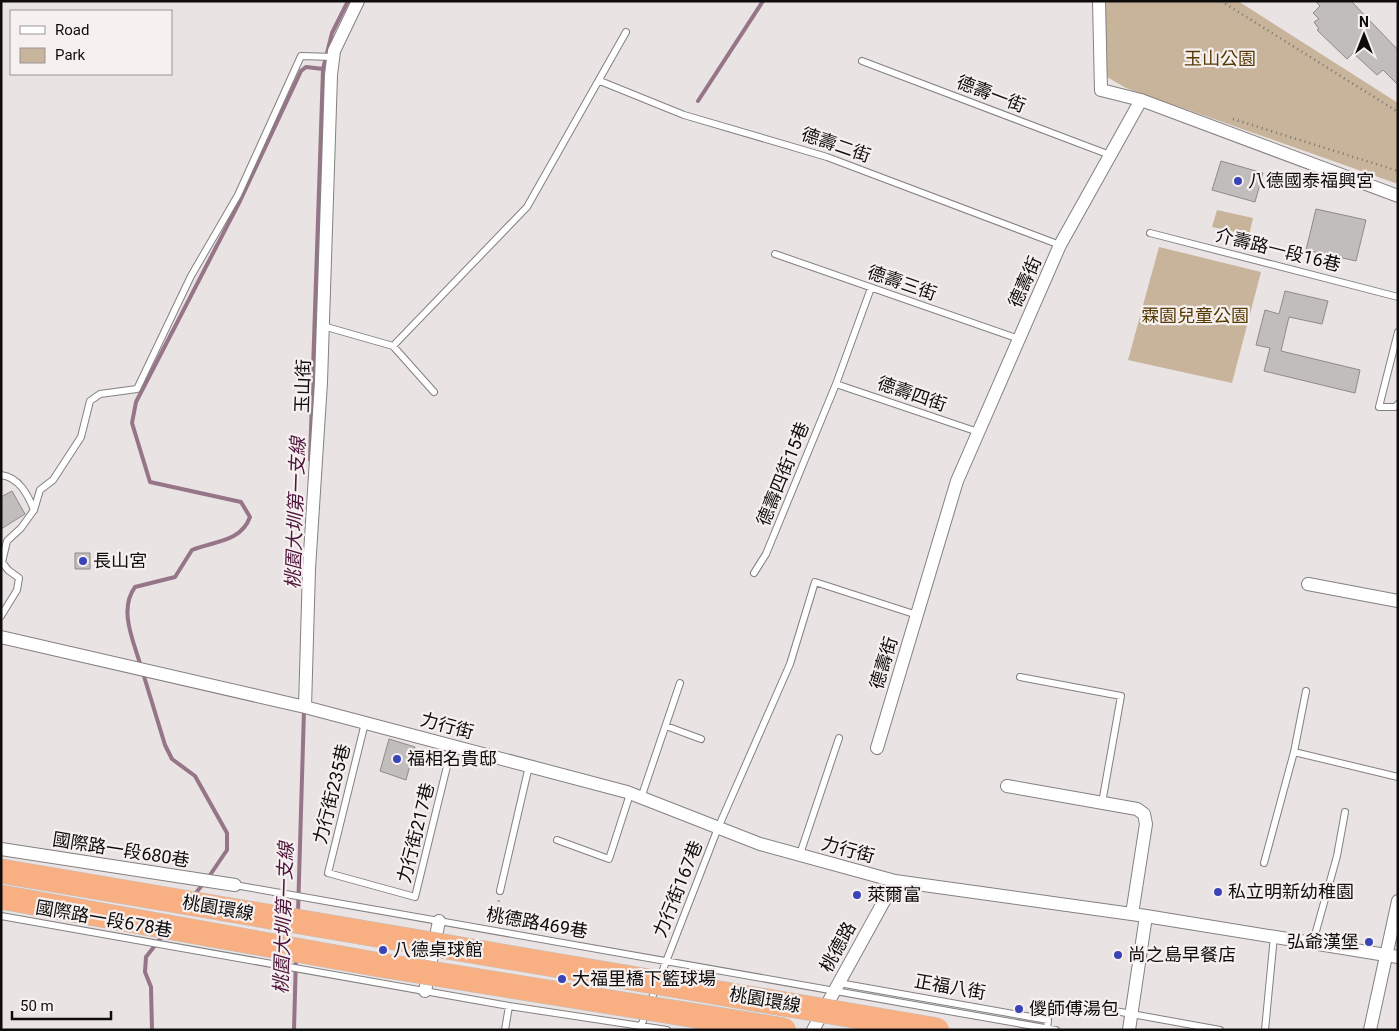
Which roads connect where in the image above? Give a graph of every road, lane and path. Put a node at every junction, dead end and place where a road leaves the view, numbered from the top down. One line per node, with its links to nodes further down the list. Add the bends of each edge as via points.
1 (358, 1): 5 (street, 玉山街)
2 (1099, 1): 8 (street, via 1101,90)
3 (1221, 1): 9 (path)
4 (626, 32): 7 (lane)
5 (334, 57): 19 (street, 玉山街); 28 (lane, via 301,56 238,196 191,276 137,389 100,394 90,401 81,436 53,480 40,490)
6 (862, 61): 11 (lane, 德壽一街)
7 (600, 81): 15 (lane, 德壽二街, via 684,116 827,157); 22 (lane, via 527,207)
8 (1141, 100): 11 (street, 德壽街); 13 (street)
9 (1398, 112)
10 (1226, 117): 12 (path)
11 (1110, 155): 15 (street, 德壽街)
12 (1398, 171)
13 (1398, 196)
14 (1150, 233): 18 (lane, 介壽路一段16巷)
15 (1060, 245): 21 (street, 德壽街)
16 (775, 254): 17 (lane, 德壽三街)
17 (871, 288): 21 (lane, 德壽三街); 23 (lane, 德壽四街15巷)
18 (1398, 297)
19 (323, 326): 22 (lane); 38 (street, 玉山街, via 309,568)
20 (1398, 332): 25 (lane, via 1379,407 1395,408)
21 (1019, 339): 26 (street, 德壽街)
22 (393, 346): 24 (lane)
23 (836, 384): 26 (lane, 德壽四街); 29 (lane, 德壽四街15巷, via 766,554)
24 (434, 392)
25 (1398, 404)
26 (978, 432): 32 (street, 德壽街, via 957,481)
27 (1, 475): 28 (lane, via 8,476 27,492)
28 (34, 510): 33 (lane, via 7,541 2,562 19,578 17,590)
29 (754, 573)
30 (1308, 584): 31 (street)
31 (1398, 601)
32 (917, 615): 44 (street, 德壽街); 52 (lane, 力行街167巷, via 815,582 790,664)
33 (1, 616)
34 (2, 638): 38 (street)
35 (1020, 677): 50 (lane, via 1121,696)
36 (680, 683): 40 (lane)
37 (1306, 691): 45 (lane)
38 (305, 707): 39 (street, 力行街)
39 (365, 723): 43 (street, 力行街); 58 (lane, 力行街235巷)
40 (666, 726): 42 (lane); 49 (lane)
41 (839, 738): 55 (lane)
42 (701, 740)
43 (452, 746): 46 (street, 力行街); 58 (lane, 力行街217巷, via 415,897)
44 (877, 748)
45 (1294, 752): 47 (lane); 56 (lane)
46 (529, 766): 49 (street, 力行街); 61 (lane)
47 (1398, 776)
48 (1007, 786): 50 (street)
49 (635, 796): 52 (street, 力行街); 53 (lane, via 609,860)
50 (1102, 803): 64 (street, via 1137,809 1144,814 1146,824)
51 (1344, 812): 70 (lane, via 1337,856)
52 (718, 828): 55 (street, 力行街, via 760,844); 72 (lane, 力行街167巷)
53 (557, 840)
54 (1, 849): 60 (street, 國際路一段680巷)
55 (800, 854): 59 (street, 力行街)
56 (1264, 862)
57 (1, 871): 84 (highway, 桃園環線, bridge)
58 (328, 872)
59 (895, 881): 64 (street, 力行街); 73 (street, 桃德路)
60 (235, 885): 67 (lane, 桃德路469巷)
61 (500, 891): 68 (path)
62 (1, 897): 82 (highway, 桃園環線, bridge, via 370,963)
63 (1398, 900): 71 (street)
64 (1132, 914): 66 (street, 力行街)
65 (1, 916): 74 (lane, 國際路一段678巷)
66 (1146, 916): 69 (street, 力行街); 77 (street)
67 (439, 921): 68 (lane, 桃德路469巷); 74 (street)
68 (493, 931): 72 (lane, 桃德路469巷)
69 (1274, 936): 70 (street, 力行街); 88 (lane)
70 (1313, 942): 71 (street, 力行街)
71 (1391, 957): 89 (street)
72 (665, 961): 73 (lane, 桃德路469巷); 78 (lane, 力行街167巷)
73 (836, 987): 79 (lane, 正福八街, via 1048,1020); 83 (street, 桃德路)
74 (425, 991): 76 (lane)
75 (1071, 1003): 77 (lane)
76 (509, 1006): 78 (lane); 80 (lane)
77 (1131, 1015): 86 (street); 87 (lane)
78 (641, 1026): 81 (lane)
79 (1047, 1029): 85 (lane)
80 (505, 1030)
81 (667, 1030)
82 (784, 1030)
83 (813, 1030)
84 (937, 1030)
85 (1056, 1030)
86 (1129, 1030)
87 (1220, 1030)
88 (1265, 1030)
89 (1370, 1030)

